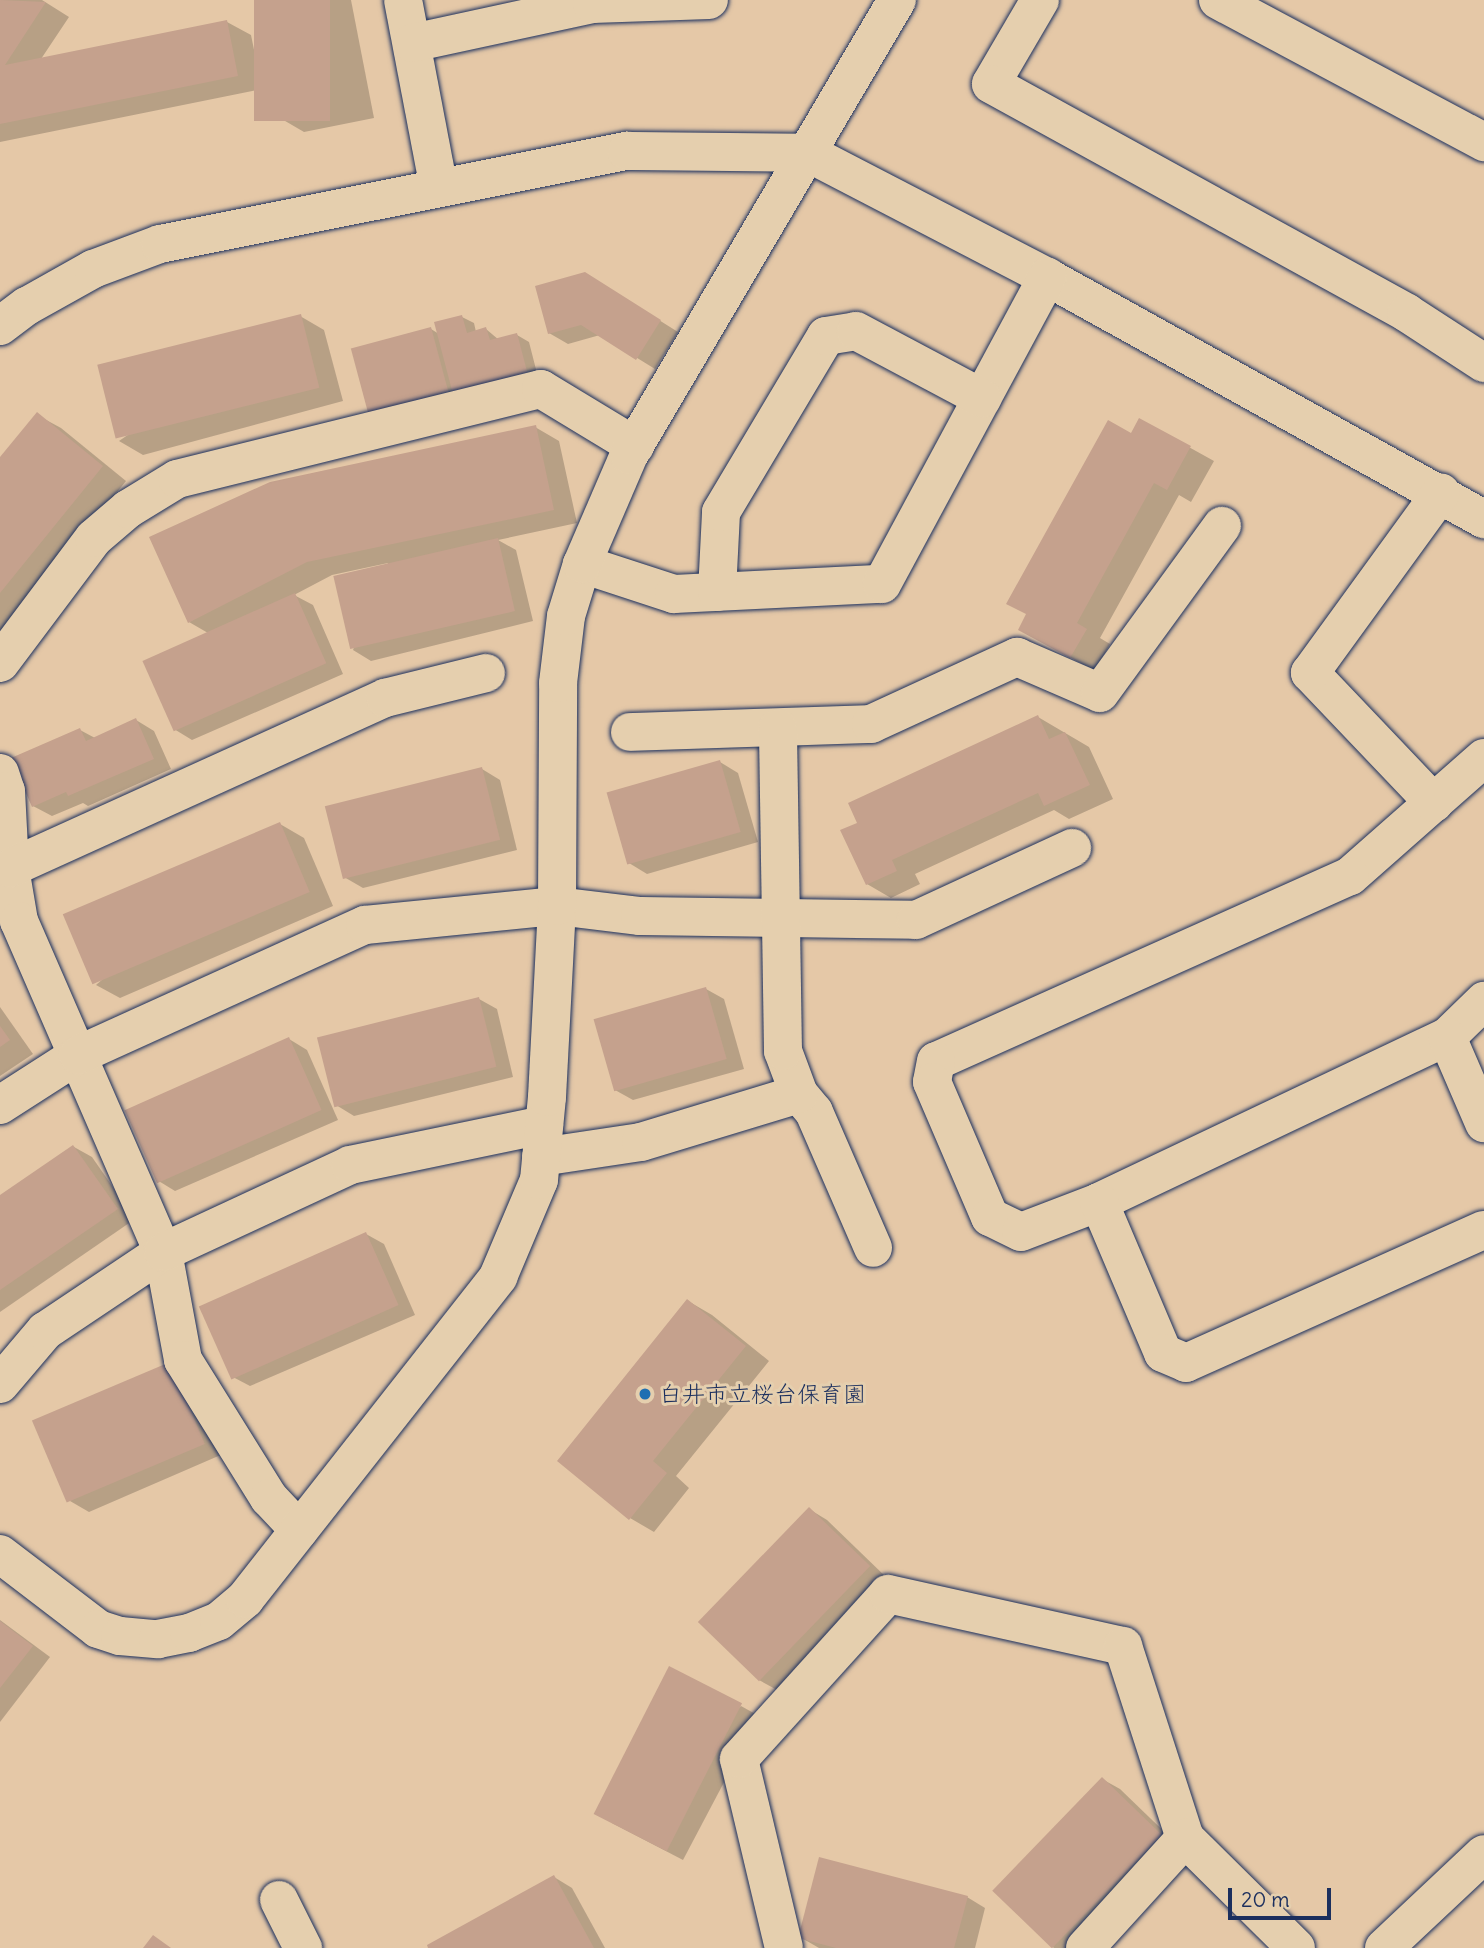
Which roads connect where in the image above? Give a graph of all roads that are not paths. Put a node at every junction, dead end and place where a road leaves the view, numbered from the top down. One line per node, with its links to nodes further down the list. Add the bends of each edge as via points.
1 (403, 0): 6 (street)
2 (709, 0): 6 (street, via 592,4)
3 (897, 0): 8 (street)
4 (1040, 0): 12 (street, via 991,83 1407,313)
5 (1218, 0): 7 (street)
6 (412, 43): 9 (street)
7 (1484, 142)
8 (808, 153): 9 (street, via 626,151); 10 (street); 14 (street)
9 (439, 188): 11 (street, via 160,244 93,269)
10 (1047, 277): 13 (street); 15 (street)
11 (0, 326)
12 (1484, 363)
13 (982, 398): 19 (street, via 882,584); 19 (street, via 856,331 826,336 721,512)
14 (635, 446): 18 (street); 20 (street, via 541,389 177,479 128,509 94,538)
15 (1441, 493): 16 (street); 26 (street, via 1310,673)
16 (1484, 519)
17 (1222, 526): 22 (street, via 1100,693 1017,657 871,724)
18 (582, 564): 19 (street, via 674,594); 29 (street, via 566,616 558,683)
19 (718, 592)
20 (0, 663)
21 (485, 673): 28 (street, via 385,698)
22 (778, 728): 23 (street); 30 (street)
23 (630, 732)
24 (1484, 758): 26 (street)
25 (0, 774): 28 (street, via 6,791)
26 (1434, 803): 38 (street, via 1350,876 936,1061 932,1082 990,1217 1021,1233)
27 (1072, 848): 30 (street, via 916,920)
28 (10, 868): 33 (street, via 19,920)
29 (557, 906): 30 (street, via 640,916); 33 (street, via 365,925); 37 (street)
30 (780, 919): 34 (street, via 783,1051)
31 (1484, 1001): 32 (street)
32 (1447, 1037): 36 (street); 38 (street)
33 (78, 1055): 35 (street); 41 (street)
34 (799, 1094): 37 (street, via 641,1142); 40 (street, via 814,1112)
35 (0, 1105)
36 (1484, 1123)
37 (543, 1141): 41 (street, via 350,1165); 43 (street, via 539,1180 498,1278)
38 (1099, 1202): 39 (street, via 1163,1353 1186,1363)
39 (1484, 1230)
40 (873, 1248)
41 (163, 1252): 42 (street, via 45,1331); 43 (street, via 183,1360 269,1498)
42 (0, 1384)
43 (299, 1530): 44 (street, via 245,1600 219,1621 158,1639 99,1629)
44 (0, 1554)
45 (1185, 1838): 49 (street, via 1123,1646 888,1594 739,1759); 50 (street); 51 (street)
46 (1484, 1854): 52 (street)
47 (279, 1900): 48 (street)
48 (303, 1948)
49 (784, 1948)
50 (1085, 1948)
51 (1296, 1948)
52 (1384, 1948)

